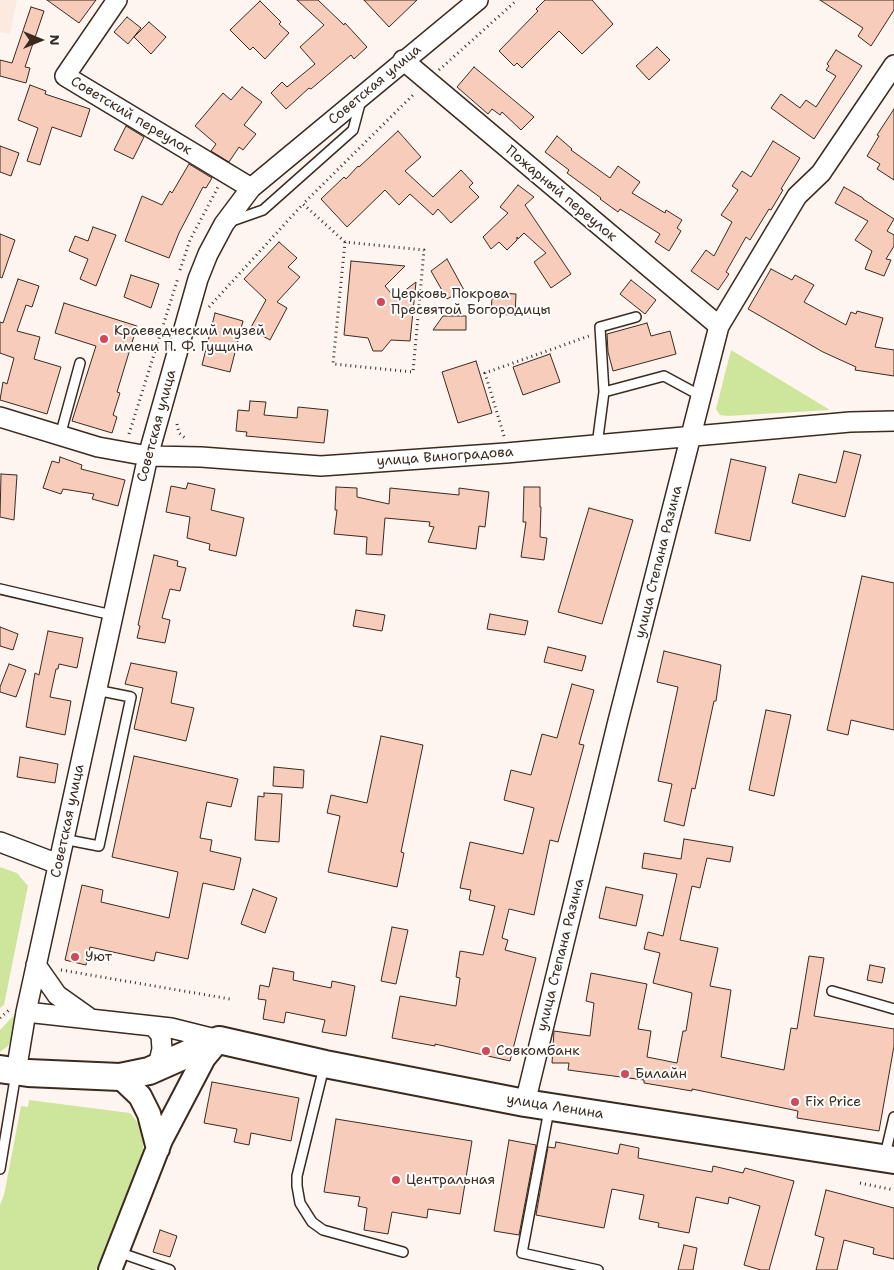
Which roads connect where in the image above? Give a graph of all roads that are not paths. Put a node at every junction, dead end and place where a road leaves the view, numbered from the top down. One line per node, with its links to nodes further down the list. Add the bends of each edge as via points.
1 (117, 0): 6 (street, Советский переулок, via 65,76)
2 (478, 0): 3 (street, Советская улица)
3 (403, 60): 5 (street, Советская улица); 9 (street, Пожарный переулок)
4 (894, 65): 9 (street, улица Степана Разина, via 821,173 797,196)
5 (363, 95): 6 (street, Советская улица); 7 (lane, via 353,130 263,210)
6 (251, 188): 7 (street, Советская улица)
7 (224, 224): 18 (street, Советская улица, via 198,279)
8 (636, 317): 11 (lane, via 600,327)
9 (719, 326): 12 (street, улица Степана Разина)
10 (80, 364): 15 (lane)
11 (604, 392): 12 (lane, via 664,376); 17 (lane)
12 (701, 396): 16 (street, улица Степана Разина)
13 (0, 417): 15 (street, улица Виноградова)
14 (894, 421): 16 (street, улица Виноградова)
15 (60, 436): 18 (street, улица Виноградова)
16 (691, 437): 17 (street, улица Виноградова); 36 (street, улица Степана Разина, via 616,731)
17 (598, 445): 18 (street, улица Виноградова, via 321,466)
18 (148, 456): 20 (street, Советская улица)
19 (0, 589): 20 (lane)
20 (112, 615): 21 (street, Советская улица)
21 (96, 690): 22 (street, Советская улица); 22 (lane, via 130,697 99,846)
22 (63, 839): 24 (street, Советская улица)
23 (0, 842): 24 (street)
24 (58, 864): 25 (street, Советская улица)
25 (36, 966): 28 (street, Советская улица); 29 (street, via 57,995)
26 (832, 992): 27 (lane)
27 (894, 1009)
28 (26, 1012): 29 (street); 33 (street, Советская улица, via 21,1040)
29 (89, 1018): 30 (street)
30 (153, 1026): 31 (street); 34 (street, via 161,1035 162,1049 159,1062)
31 (219, 1040): 32 (main road, улица Ленина); 34 (main road); 38 (street, via 204,1058)
32 (325, 1064): 36 (main road, улица Ленина); 41 (lane, via 297,1176 300,1203 312,1222 323,1230)
33 (5, 1068): 35 (main road); 40 (lane)
34 (149, 1071): 35 (main road)
35 (120, 1077): 38 (street, via 140,1096 149,1114)
36 (537, 1105): 39 (main road, улица Ленина); 44 (lane, via 522,1252)
37 (894, 1117): 39 (lane)
38 (158, 1149): 42 (street)
39 (889, 1159)
40 (0, 1169)
41 (403, 1252)
42 (114, 1261): 43 (lane)
43 (170, 1270)
44 (598, 1270)

